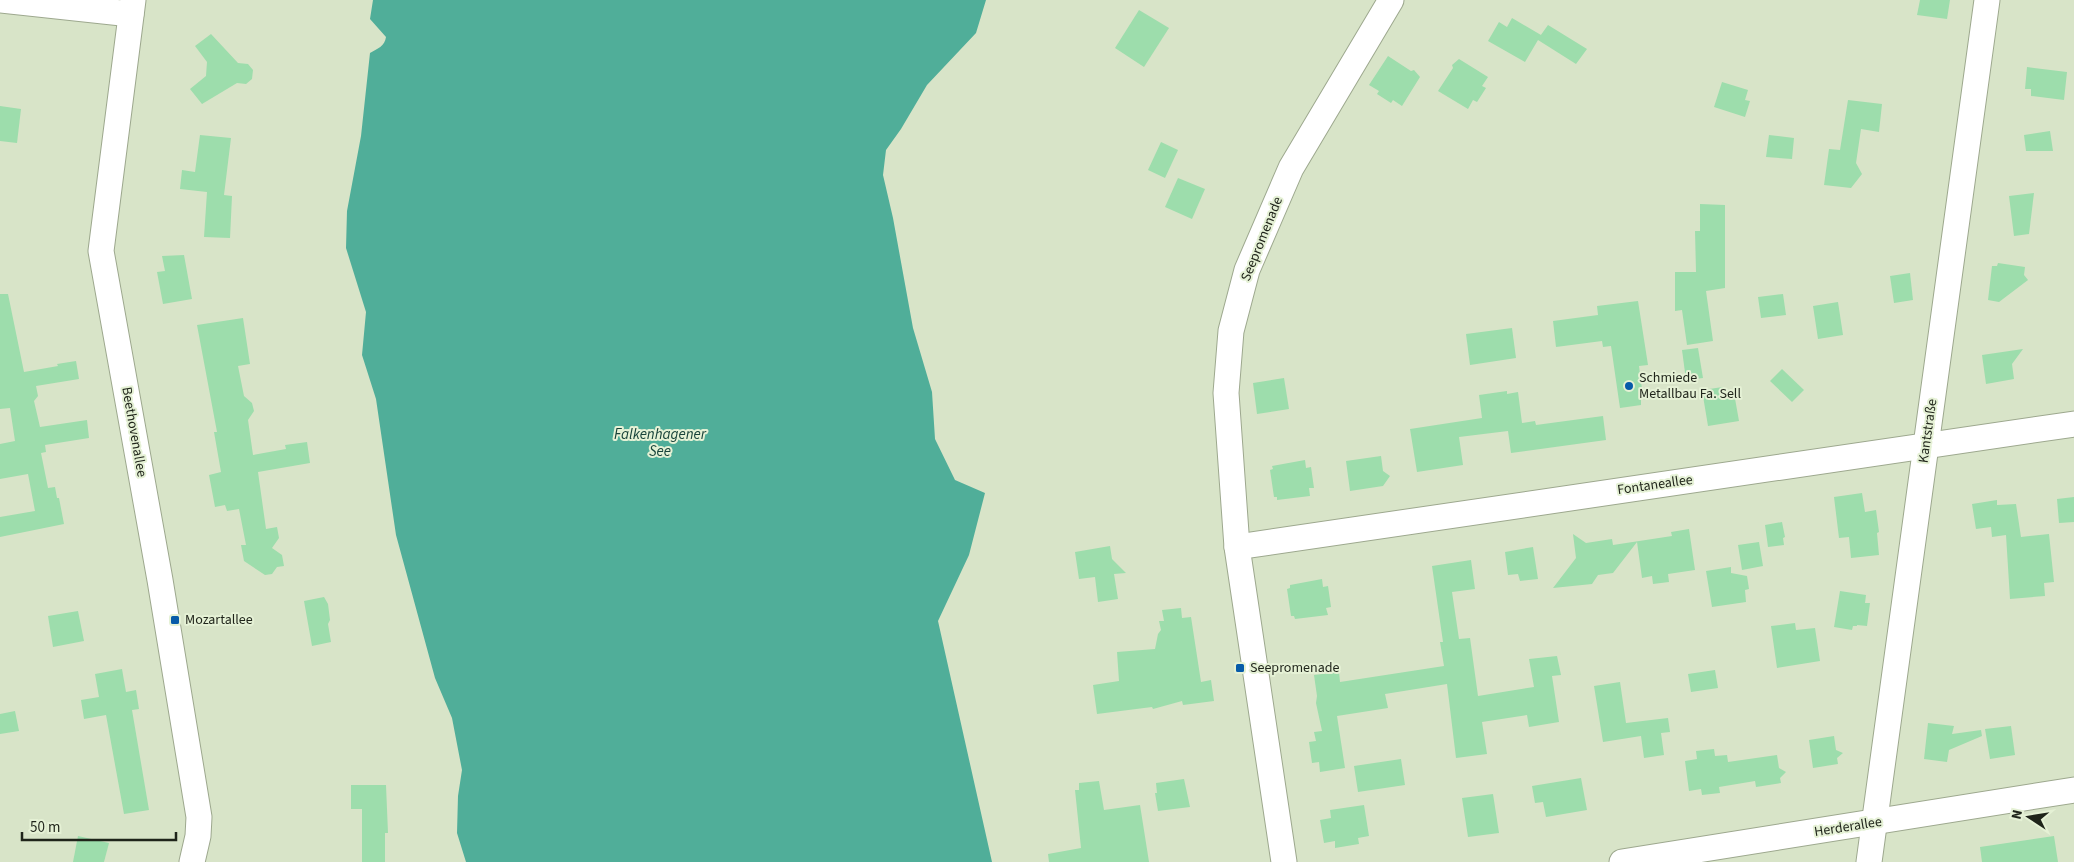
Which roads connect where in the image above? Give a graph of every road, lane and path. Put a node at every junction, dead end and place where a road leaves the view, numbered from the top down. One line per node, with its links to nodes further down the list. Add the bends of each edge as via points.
1 (0, 0): 4 (street)
2 (1391, 0): 7 (street, Seepromenade, via 1291,168 1247,270 1231,331 1226,393)
3 (1987, 0): 6 (street, Kantstraße)
4 (132, 7): 10 (street, Beethovenallee, via 101,250 199,817)
5 (2074, 424): 6 (street, Fontaneallee)
6 (1926, 446): 7 (street, Fontaneallee); 9 (street, Kantstraße)
7 (1237, 547): 11 (street, Seepromenade)
8 (2074, 790): 9 (street, Herderallee)
9 (1875, 823): 12 (street, Herderallee); 13 (street, Kantstraße)
10 (192, 862)
11 (1284, 862)
12 (1622, 862)
13 (1869, 862)

